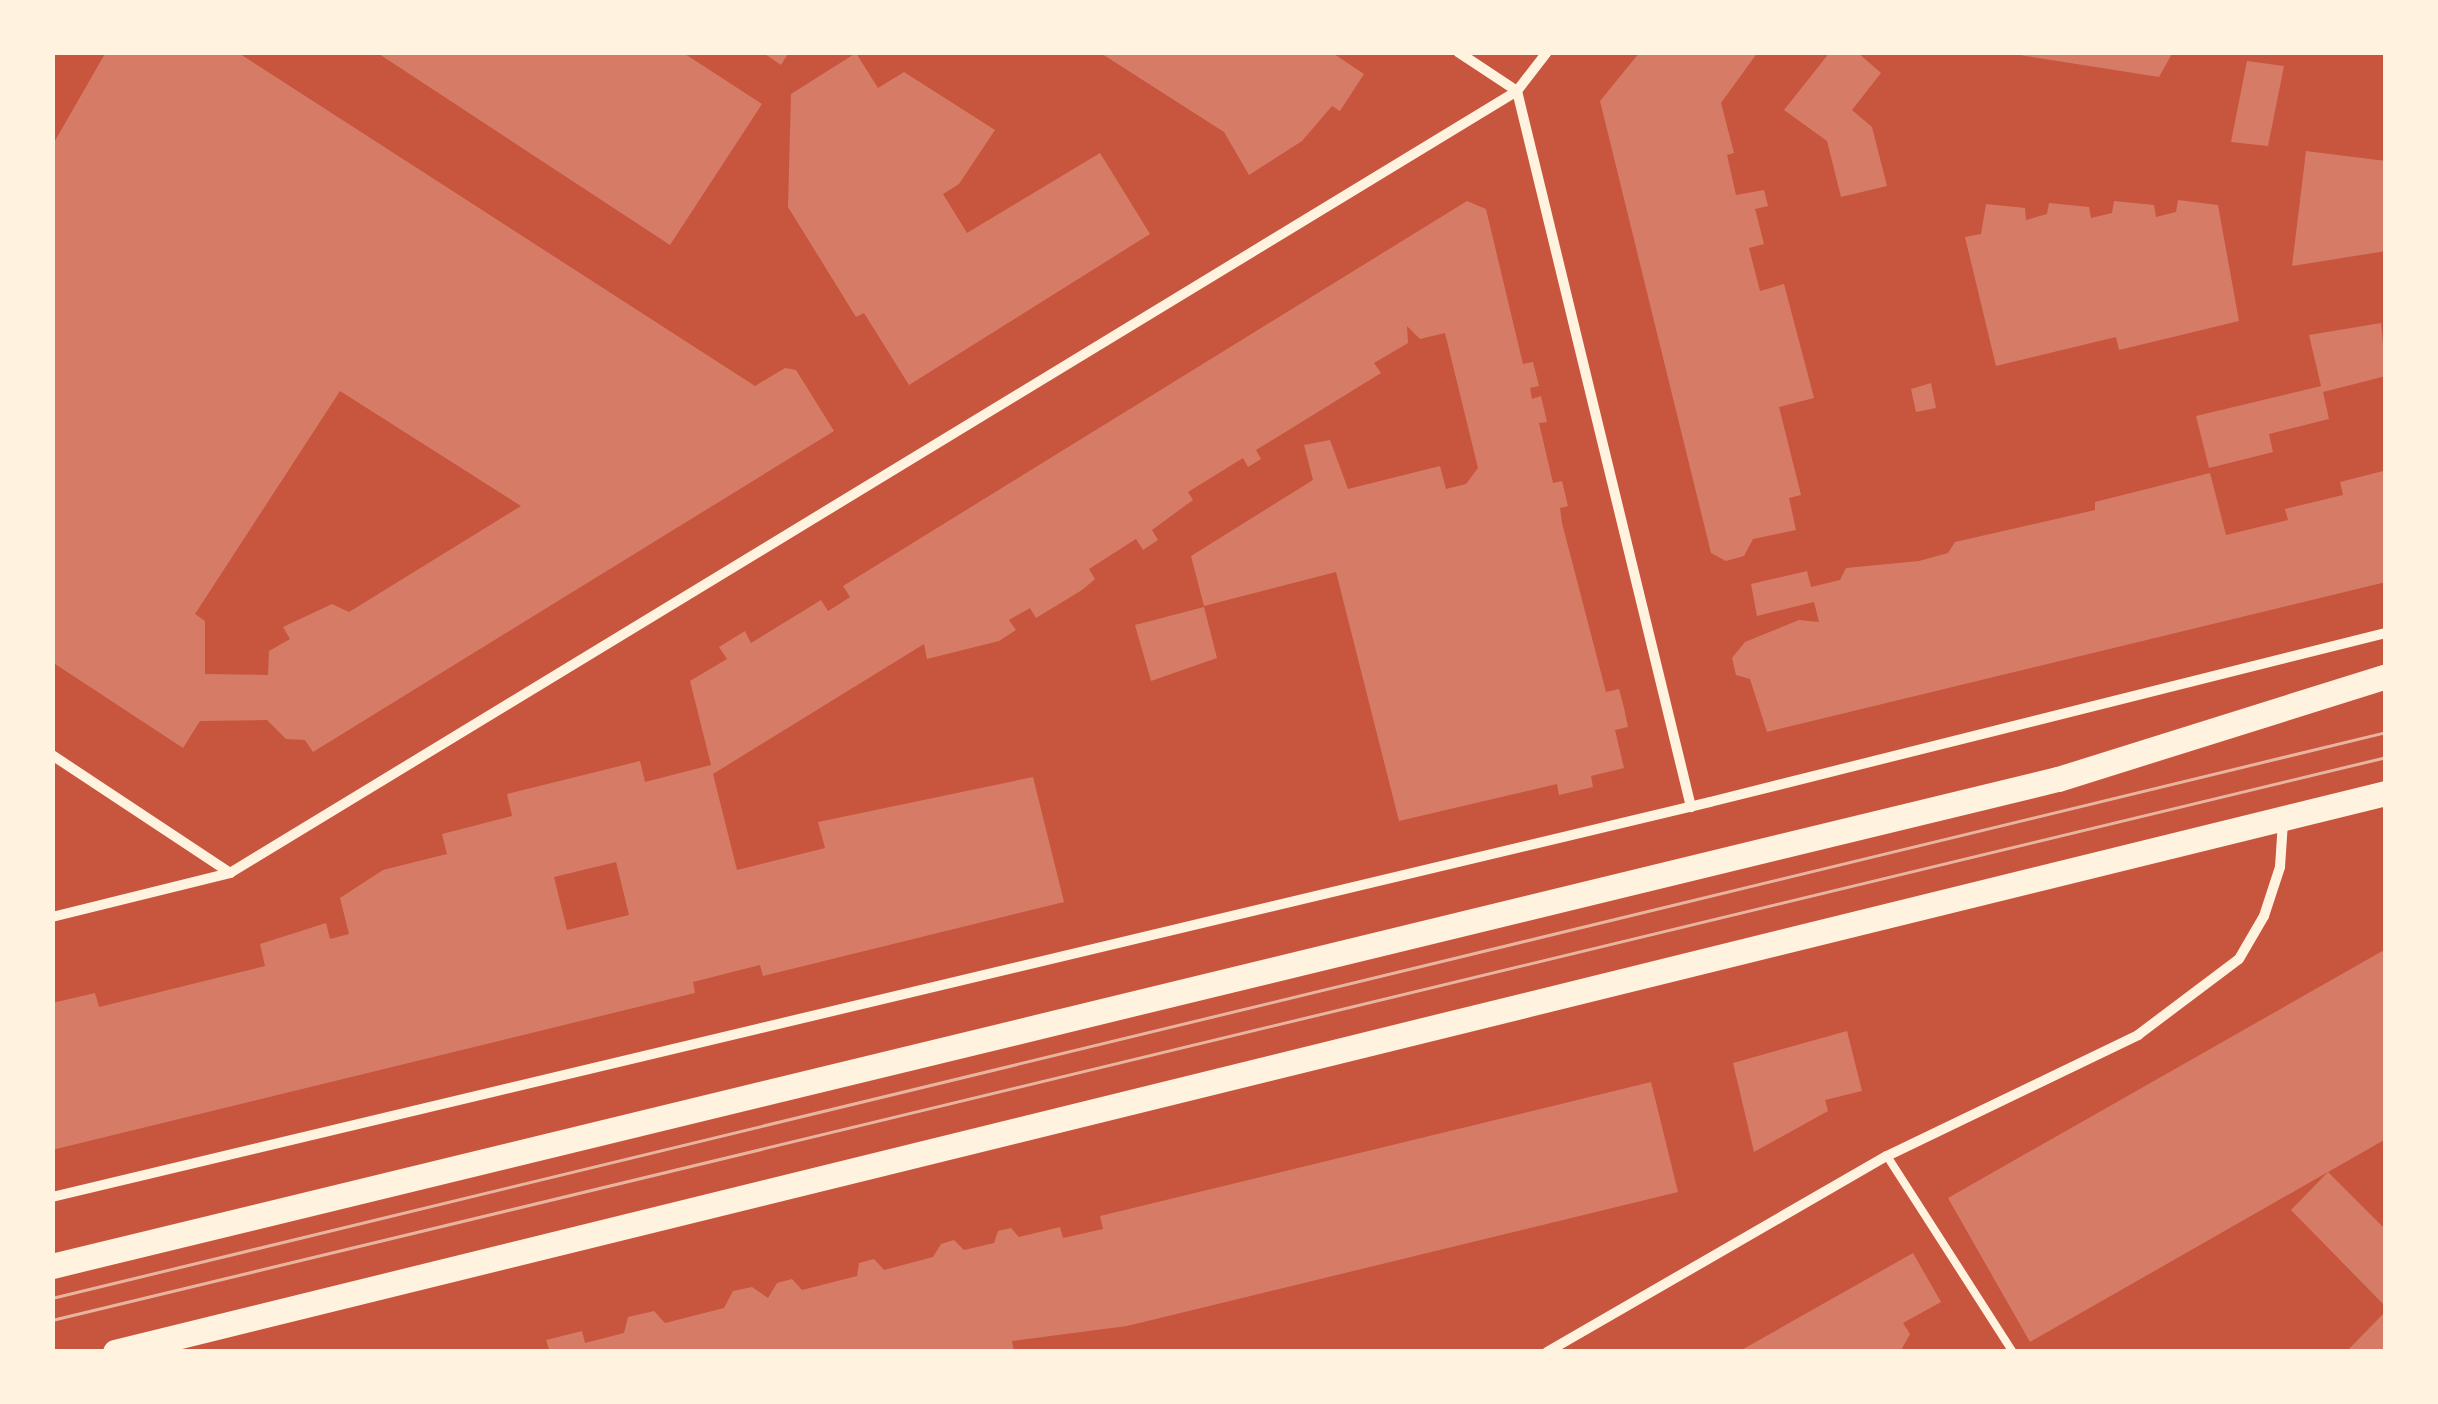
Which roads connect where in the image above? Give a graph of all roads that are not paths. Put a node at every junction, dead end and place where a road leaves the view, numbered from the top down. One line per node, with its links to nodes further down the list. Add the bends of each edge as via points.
1 (1458, 52): 3 (street)
2 (1548, 52): 3 (street)
3 (1517, 91): 8 (street); 10 (street)
4 (2386, 633): 8 (street)
5 (2386, 676): 14 (main road, via 2058,779)
6 (52, 755): 10 (street)
7 (2386, 794): 9 (main road)
8 (1691, 807): 13 (street)
9 (2283, 818): 12 (street, via 2274,884 2239,959 2138,1035); 15 (main road)
10 (230, 873): 11 (street)
11 (52, 917)
12 (1887, 1156): 16 (street); 17 (lane)
13 (52, 1197)
14 (52, 1266)
15 (115, 1352)
16 (1547, 1352)
17 (2012, 1352)

